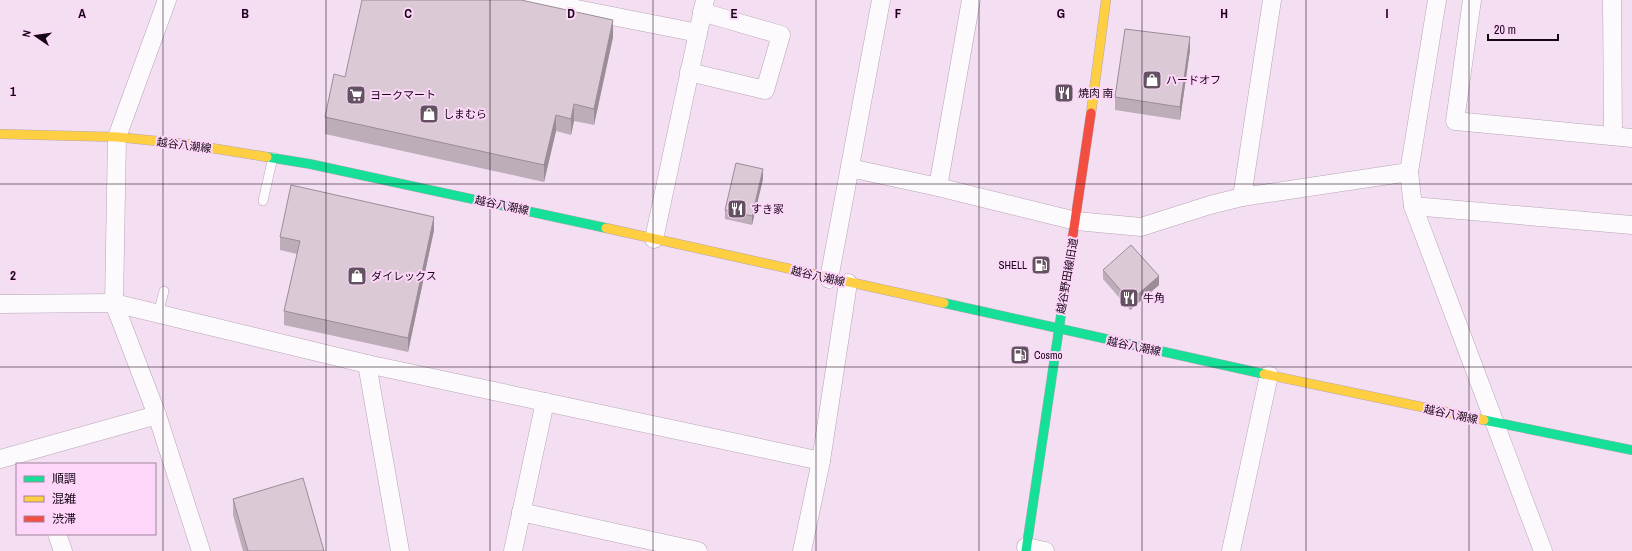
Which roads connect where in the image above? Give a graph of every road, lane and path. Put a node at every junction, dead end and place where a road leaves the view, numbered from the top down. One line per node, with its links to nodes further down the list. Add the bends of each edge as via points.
1 (167, 0): 15 (street)
2 (531, 0): 11 (street)
3 (881, 0): 18 (street)
4 (971, 0): 20 (street)
5 (1106, 0): 24 (main road, 越谷野田線旧道)
6 (1272, 0): 21 (street)
7 (1437, 0): 19 (street)
8 (1472, 0): 14 (street, via 1455,121)
9 (1612, 0): 14 (street)
10 (704, 6): 11 (street); 12 (street, via 781,34 765,90)
11 (698, 33): 12 (street)
12 (690, 72): 26 (street)
13 (0, 134): 15 (main road, 越谷八潮線)
14 (1613, 136): 16 (street)
15 (117, 137): 17 (main road, 越谷八潮線); 30 (street)
16 (1632, 138)
17 (273, 157): 22 (lane); 26 (main road, 越谷八潮線, via 385,179)
18 (850, 168): 20 (street); 27 (street)
19 (1409, 172): 21 (street); 23 (street)
20 (938, 187): 24 (street)
21 (1242, 197): 24 (street, via 1141,227)
22 (263, 201)
23 (1413, 206): 25 (street); 38 (street)
24 (1076, 222): 33 (main road, 越谷野田線旧道)
25 (1632, 225)
26 (654, 239): 27 (main road, 越谷八潮線)
27 (829, 279): 28 (main road, 越谷八潮線)
28 (848, 283): 33 (main road, 越谷八潮線); 42 (street)
29 (164, 291): 32 (lane)
30 (114, 303): 31 (street); 32 (street); 37 (street)
31 (0, 304)
32 (158, 314): 34 (street)
33 (1058, 330): 35 (main road, 越谷八潮線); 45 (main road, 越谷野田線旧道)
34 (367, 364): 36 (street); 48 (street)
35 (1269, 375): 38 (main road, 越谷八潮線); 53 (street)
36 (545, 402): 42 (street); 43 (street)
37 (157, 415): 40 (street); 47 (street)
38 (1495, 424): 39 (main road, 越谷八潮線); 54 (street)
39 (1632, 450)
40 (31, 457): 41 (street)
41 (0, 458)
42 (821, 461): 51 (street)
43 (521, 512): 49 (street); 50 (street)
44 (57, 535): 46 (street)
45 (1026, 549): 52 (street)
46 (63, 551)
47 (201, 551)
48 (400, 551)
49 (512, 551)
50 (698, 551)
51 (802, 551)
52 (1045, 551)
53 (1231, 551)
54 (1543, 551)

